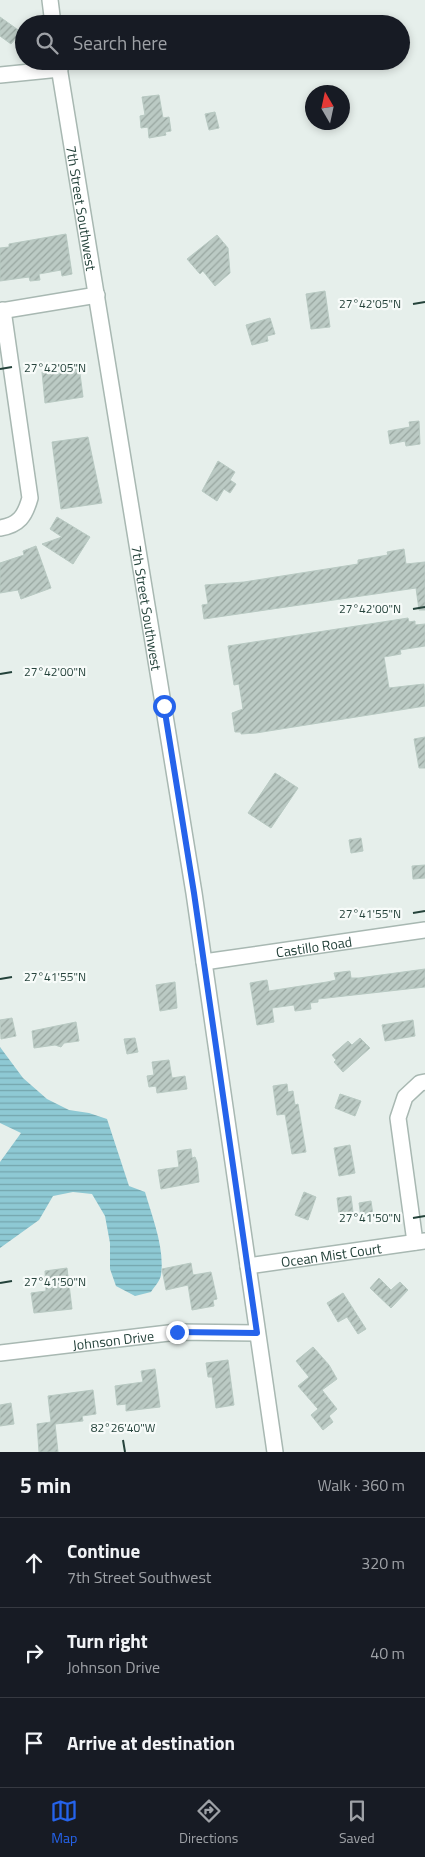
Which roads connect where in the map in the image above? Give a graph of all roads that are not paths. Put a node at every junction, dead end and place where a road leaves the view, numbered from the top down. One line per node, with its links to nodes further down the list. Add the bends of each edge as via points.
1 (50, 0): 2 (street)
2 (52, 15)
3 (30, 70): 5 (street)
4 (60, 70): 6 (street, 7th Street Southwest)
5 (0, 75)
6 (97, 295): 7 (street); 10 (street, 7th Street Southwest)
7 (2, 310): 8 (street, via 30,498 25,516 11,526)
8 (0, 528)
9 (425, 930): 10 (street, Castillo Road)
10 (204, 962): 13 (street, 7th Street Southwest)
11 (425, 1082): 12 (street, Ocean Mist Court, via 405,1097 398,1118)
12 (420, 1241): 13 (street, Ocean Mist Court)
13 (248, 1266): 14 (street, 7th Street Southwest)
14 (257, 1333): 15 (street, Johnson Drive, via 177,1332); 16 (street, 7th Street Southwest)
15 (0, 1353)
16 (275, 1452)

